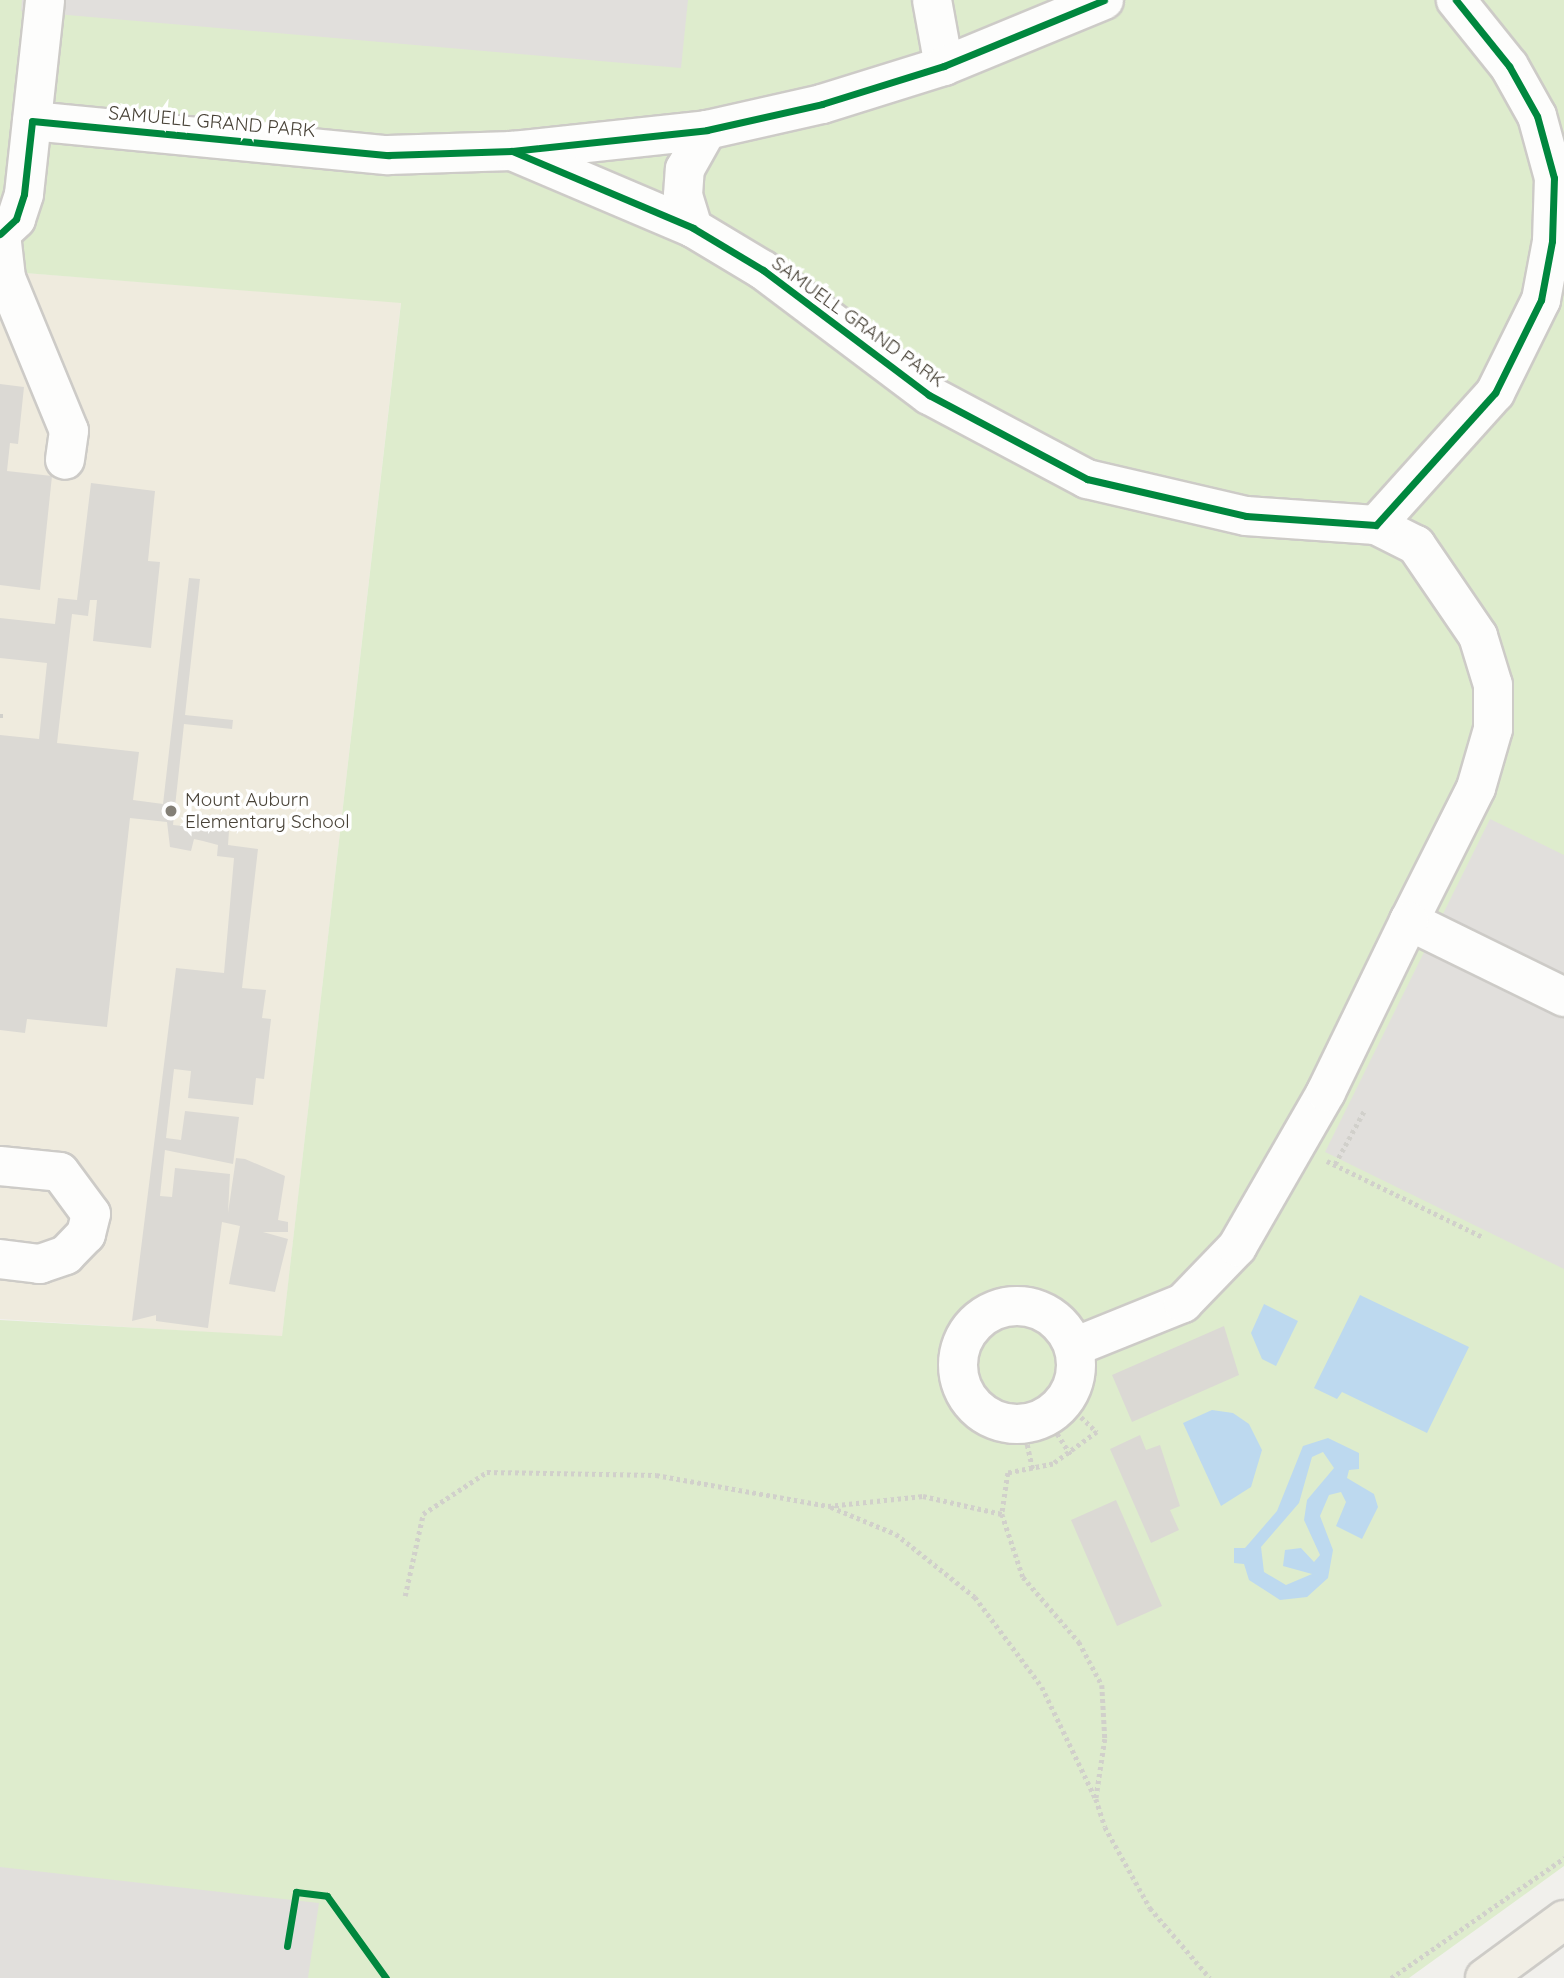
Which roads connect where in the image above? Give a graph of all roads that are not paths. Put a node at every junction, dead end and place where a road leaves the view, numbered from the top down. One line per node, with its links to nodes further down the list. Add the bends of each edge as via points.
1 (45, 0): 6 (street)
2 (932, 0): 5 (street)
3 (1104, 0): 5 (street, SAMUELL GRAND PARK)
4 (1456, 0): 8 (street, via 1509,66)
5 (944, 66): 7 (street, SAMUELL GRAND PARK, via 822,104)
6 (32, 121): 9 (street, SAMUELL GRAND PARK, via 388,155); 11 (street, via 24,194 16,219)
7 (707, 130): 9 (street, SAMUELL GRAND PARK); 10 (street, via 685,169 683,195)
8 (1556, 150): 13 (street, via 1552,241 1541,300 1522,348 1462,435)
9 (512, 151): 10 (street, SAMUELL GRAND PARK)
10 (693, 228): 13 (street, SAMUELL GRAND PARK, via 763,270 929,395 1087,478 1246,516)
11 (0, 234): 12 (street, via 6,278 69,431)
12 (65, 460)
13 (1376, 525): 14 (street, SAMUELL GRAND PARK, via 1416,545 1478,636 1493,685 1493,729 1476,788)
14 (1409, 921): 15 (street); 18 (street, SAMUELL GRAND PARK, via 1326,1092 1237,1247 1183,1303)
15 (1564, 997)
16 (0, 1166): 17 (street, via 60,1172 91,1214 86,1234 66,1255 40,1264)
17 (0, 1259)
18 (1074, 1347): 18 (street, via 1069,1392 1034,1420 993,1419 969,1401 957,1365 969,1329 1001,1307 1021,1306 1056,1321)
19 (1564, 1920): 20 (main road)
20 (1485, 1978)

